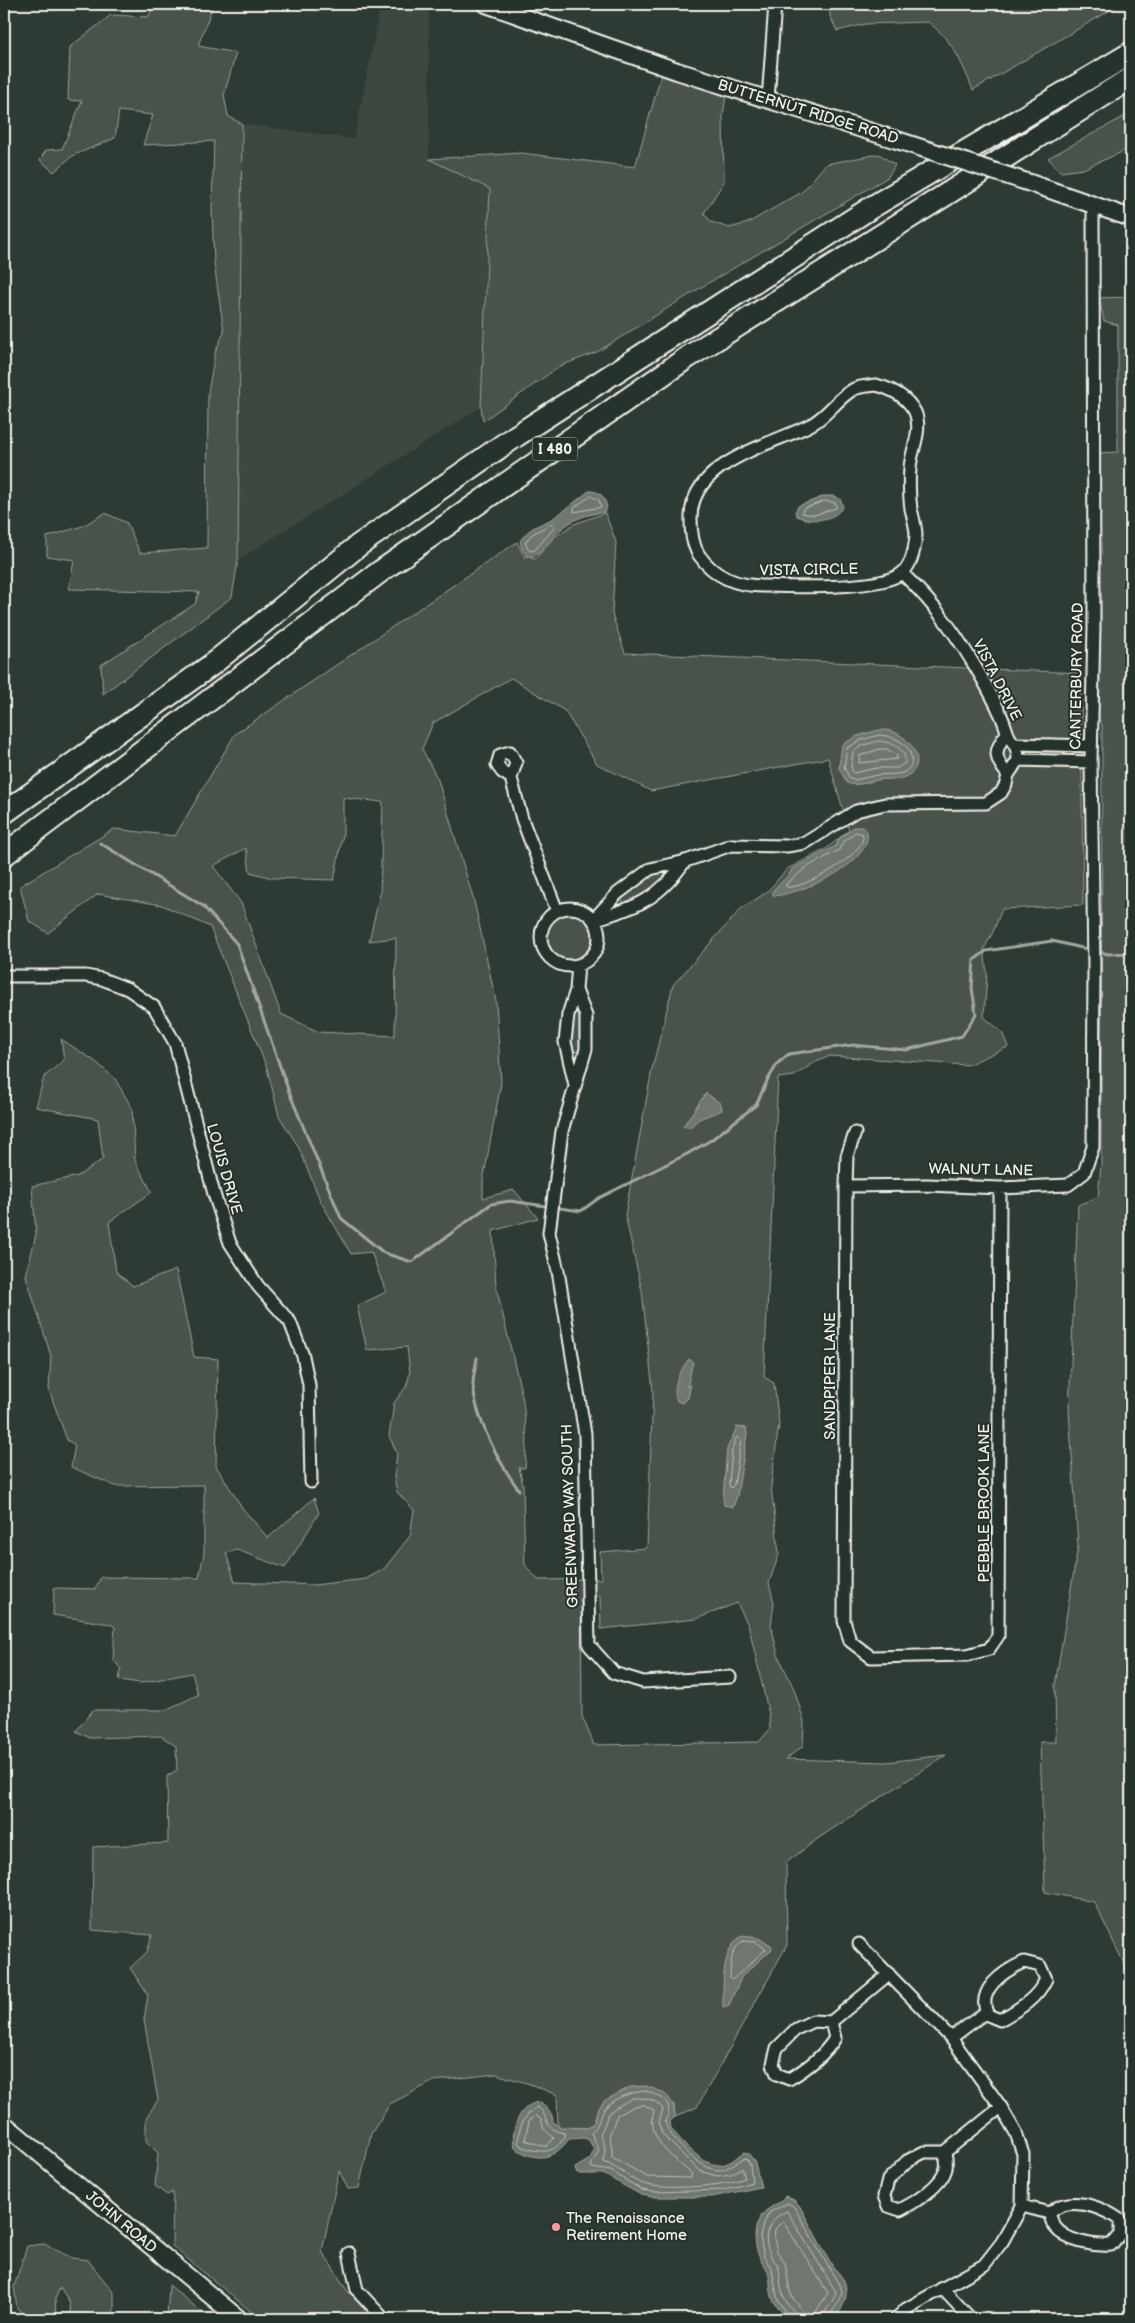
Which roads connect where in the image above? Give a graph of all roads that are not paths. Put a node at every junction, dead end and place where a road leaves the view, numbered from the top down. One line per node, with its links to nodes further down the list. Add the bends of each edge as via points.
1 (486, 4): 5 (street, BUTTERNUT RIDGE ROAD)
2 (775, 4): 5 (street)
3 (1131, 54): 16 (highway, I 480, via 872,207 516,436 359,545 210,666)
4 (1131, 78): 17 (highway, I 480, via 688,357 381,571)
5 (768, 100): 6 (street, BUTTERNUT RIDGE ROAD, bridge)
6 (1093, 205): 7 (street, BUTTERNUT RIDGE ROAD); 11 (street, CANTERBURY ROAD, via 1094,627)
7 (1131, 218)
8 (902, 573): 8 (street, VISTA CIRCLE, via 913,555 916,532 908,487 917,439 915,413 905,398 891,388 876,385 855,389 813,424 715,470 700,486 691,511 691,534 704,562 721,577 748,586 802,587 882,582); 9 (street, VISTA DRIVE, via 950,626 994,699 1007,725)
9 (1007, 733): 10 (street, VISTA DRIVE); 14 (street, via 996,753 1000,766)
10 (1016, 744): 11 (street, VISTA DRIVE); 12 (street)
11 (1091, 746): 13 (street, CANTERBURY ROAD)
12 (1018, 760): 13 (street); 14 (street)
13 (1091, 762): 26 (street, CANTERBURY ROAD)
14 (1008, 775): 18 (street, via 1001,793 986,803 885,804 856,811 805,843 787,846 731,845)
15 (511, 778): 19 (street)
16 (4, 813)
17 (4, 855)
18 (685, 861): 20 (street, via 650,869 616,894); 20 (street, via 670,882 650,899)
19 (557, 911): 20 (street, via 577,909); 21 (street, via 544,924 541,943 551,959 559,964)
20 (593, 920): 21 (street, via 598,928 597,946 586,961)
21 (578, 965): 23 (street, GREENWARD WAY SOUTH)
22 (4, 976): 29 (street, LOUIS DRIVE, via 86,976 102,979 128,989 154,1007 175,1043 214,1194 230,1242 258,1286 290,1322 303,1356 309,1385)
23 (576, 990): 24 (street, GREENWARD WAY SOUTH, via 568,1014 565,1042); 24 (street, GREENWARD WAY SOUTH, via 586,1016 586,1049)
24 (576, 1086): 31 (street, GREENWARD WAY SOUTH, via 562,1131 550,1233 585,1434 589,1645 614,1673 643,1682)
25 (855, 1133): 27 (street, SANDPIPER LANE, via 847,1156)
26 (1093, 1148): 28 (street, WALNUT LANE, via 1084,1173 1068,1185)
27 (846, 1186): 28 (street, WALNUT LANE); 30 (street, SANDPIPER LANE)
28 (1000, 1188): 30 (street, PEBBLE BROOK LANE, via 998,1636 988,1649 968,1655 871,1657 850,1641)
29 (311, 1482)
30 (844, 1621)
31 (730, 1677)
32 (859, 1944): 33 (street)
33 (889, 1974): 35 (street); 36 (street)
34 (986, 2012): 34 (street, via 1000,2020 1040,1992 1046,1978 1040,1966 1024,1962 1007,1970 987,1989); 36 (street)
35 (831, 2022): 35 (street, via 835,2038 828,2050 789,2079 777,2074 773,2064 777,2048 796,2029 813,2021)
36 (952, 2038): 37 (street)
37 (1000, 2107): 39 (street); 40 (street, via 1016,2133 1023,2154)
38 (4, 2124): 44 (street, JOHN ROAD)
39 (945, 2152): 39 (street, via 924,2152 907,2161 888,2180 884,2196 888,2206 900,2210 918,2200 939,2181 946,2169)
40 (1022, 2206): 41 (street); 43 (street, via 1002,2242 984,2265)
41 (1049, 2213): 41 (street, via 1055,2227 1066,2237 1100,2246 1111,2245 1120,2234 1120,2220 1107,2210 1075,2204 1062,2205)
42 (349, 2253): 45 (street, via 357,2290)
43 (942, 2288): 46 (street, via 906,2309); 47 (street)
44 (239, 2319)
45 (384, 2319)
46 (896, 2319)
47 (971, 2319)

